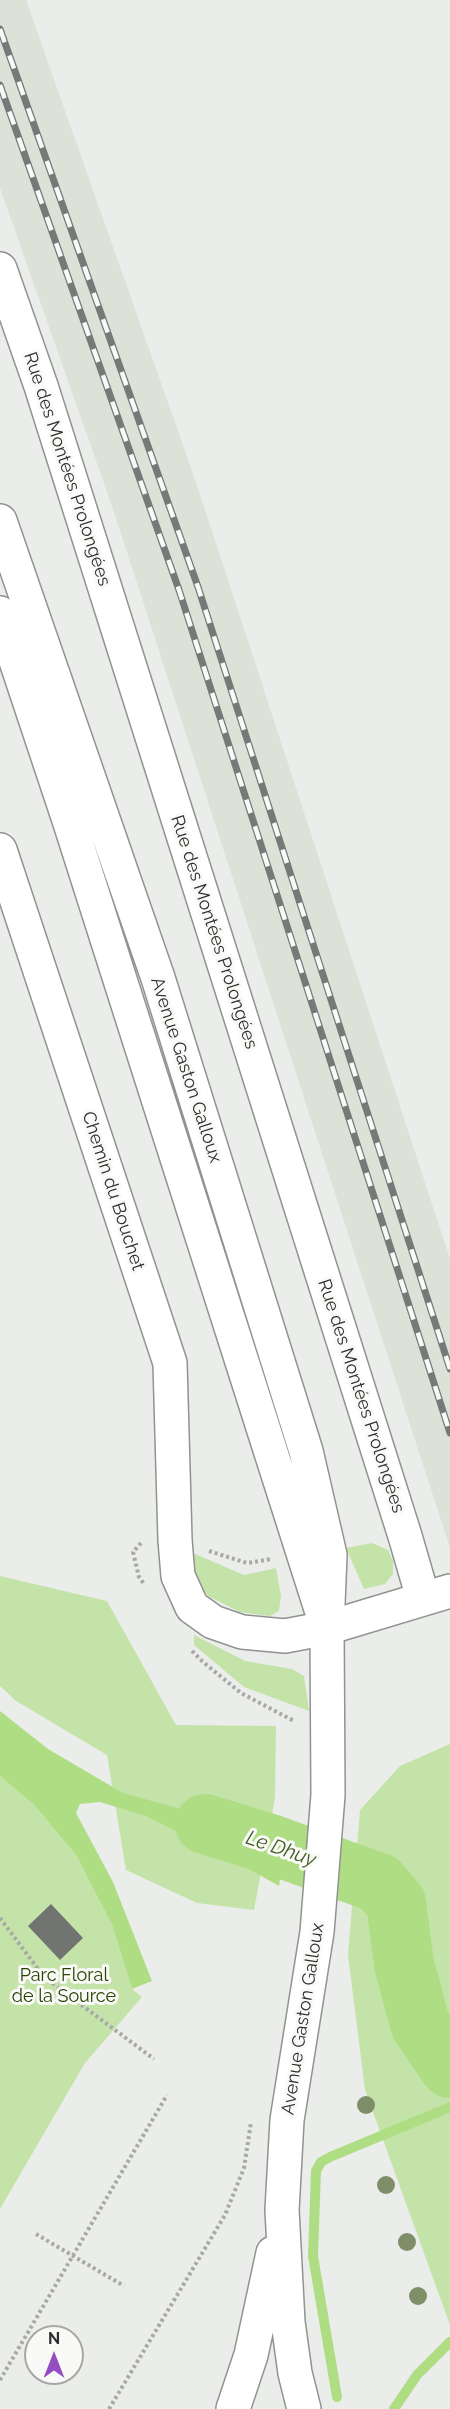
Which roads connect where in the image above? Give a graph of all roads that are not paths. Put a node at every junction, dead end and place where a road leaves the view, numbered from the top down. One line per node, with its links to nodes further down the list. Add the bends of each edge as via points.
1 (0, 269): 5 (main road, Rue des Montées Prolongées, via 41,386 405,1536)
2 (0, 521): 6 (main road, Avenue Gaston Galloux, via 158,978 306,1451 330,1555)
3 (0, 613): 6 (main road, Avenue Gaston Galloux)
4 (0, 850): 6 (main road, Chemin du Bouchet, via 170,1363 178,1576 192,1607 213,1622 242,1632 285,1636)
5 (436, 1594): 6 (main road, Chemin du Bouchet)
6 (327, 1628): 7 (main road, Avenue Gaston Galloux, via 328,1795 317,1932 287,2120)
7 (282, 2210): 8 (main road, via 251,2355); 9 (main road, Avenue Gaston Galloux, via 288,2322)
8 (233, 2409)
9 (304, 2409)

